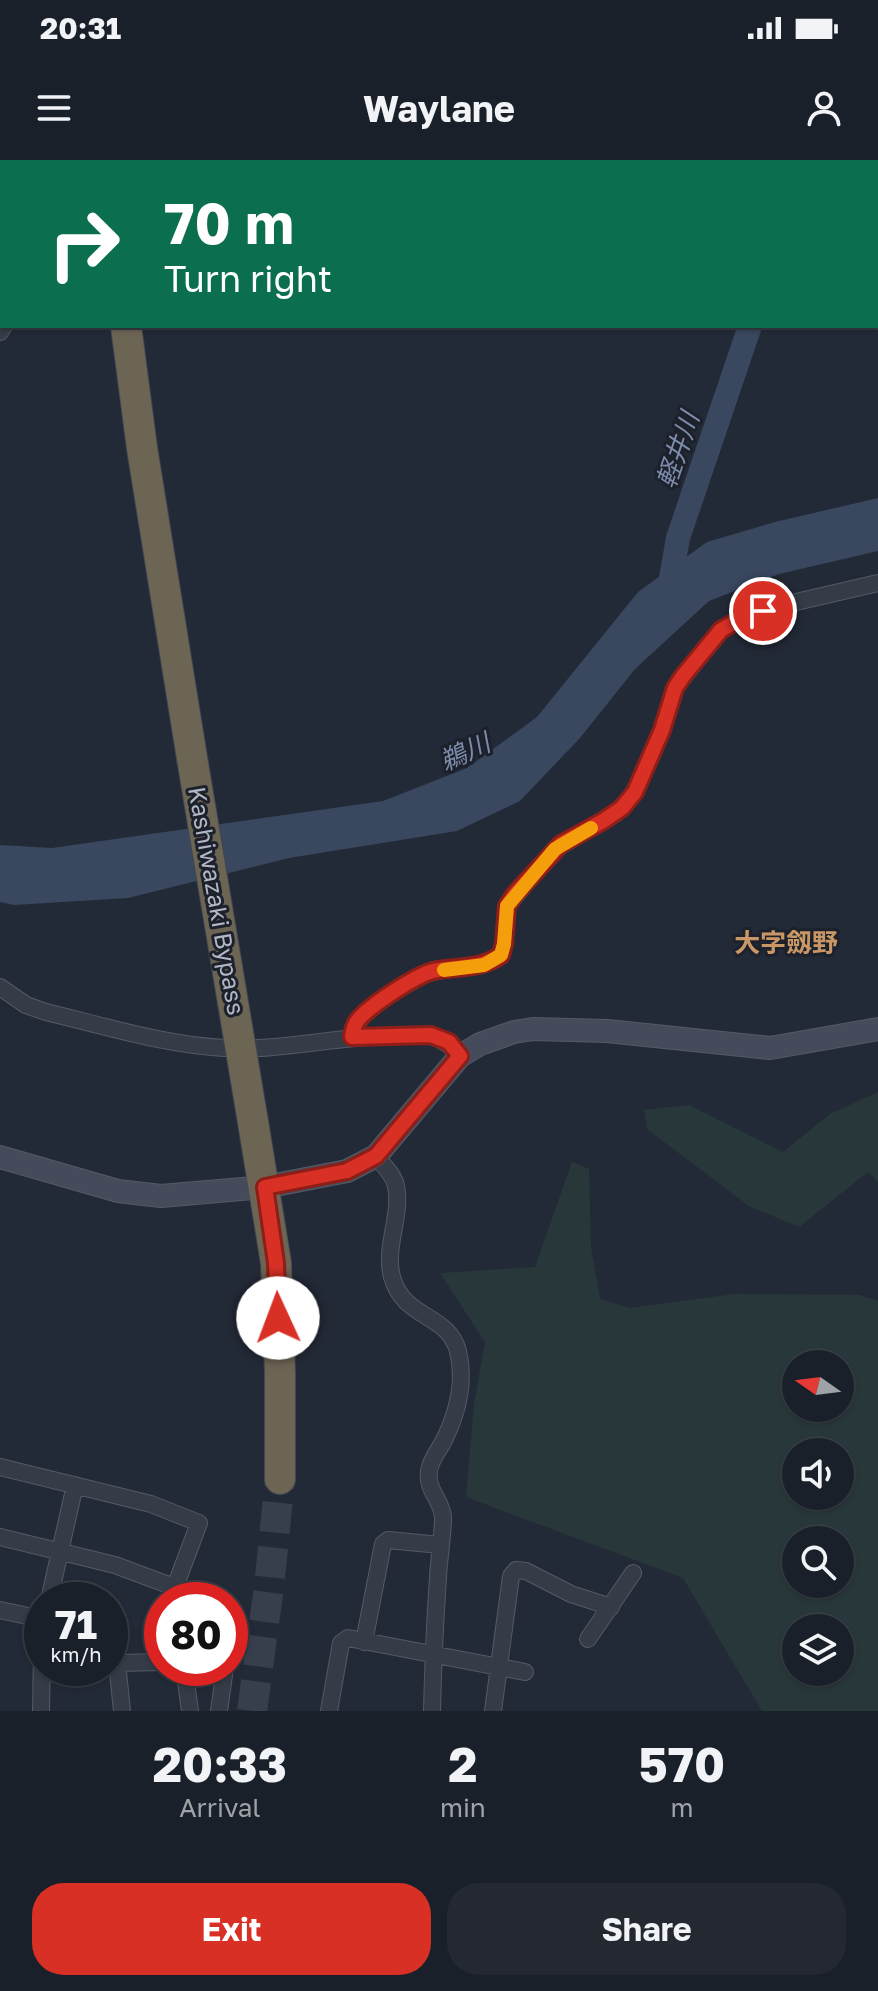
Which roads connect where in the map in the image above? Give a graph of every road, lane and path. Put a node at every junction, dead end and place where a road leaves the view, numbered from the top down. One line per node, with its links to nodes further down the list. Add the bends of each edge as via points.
1 (126, 328): 9 (highway, Kashiwazaki Bypass, bridge)
2 (878, 583): 5 (street, via 783,605 721,630 675,688 635,792 615,814 555,849 507,906 501,955 484,965 423,975 364,1014)
3 (0, 987): 5 (street, via 46,1012 179,1042 241,1049)
4 (878, 1029): 6 (street, via 770,1048 533,1029 480,1044)
5 (352, 1037): 6 (street, via 431,1035 449,1042)
6 (460, 1056): 7 (street)
7 (376, 1156): 9 (street, via 347,1171); 14 (street, via 396,1186 389,1256 397,1290 407,1305 444,1327 459,1354 461,1395 429,1469 428,1485 443,1513)
8 (0, 1157): 9 (street, via 118,1191 161,1196)
9 (265, 1187): 11 (highway, Kashiwazaki Bypass, via 276,1263)
10 (0, 1467): 12 (street)
11 (280, 1479)
12 (75, 1485): 15 (street); 19 (street, via 151,1504 199,1523)
13 (0, 1537): 15 (street)
14 (440, 1545): 24 (street, via 388,1540 383,1544); 25 (street)
15 (60, 1550): 17 (street); 18 (street)
16 (633, 1573): 20 (street)
17 (53, 1582)
18 (161, 1582)
19 (177, 1582)
20 (611, 1607): 23 (street); 26 (street, via 516,1570)
21 (0, 1610): 22 (street)
22 (24, 1615)
23 (588, 1639)
24 (364, 1642): 25 (street); 36 (street, via 348,1638 341,1643)
25 (433, 1657): 26 (street); 37 (street)
26 (498, 1669): 27 (street); 38 (street)
27 (525, 1672)
28 (41, 1686): 32 (street)
29 (119, 1686): 33 (street)
30 (187, 1686): 34 (street)
31 (222, 1686): 35 (street)
32 (41, 1711)
33 (122, 1711)
34 (190, 1711)
35 (219, 1711)
36 (330, 1711)
37 (432, 1711)
38 (493, 1711)

